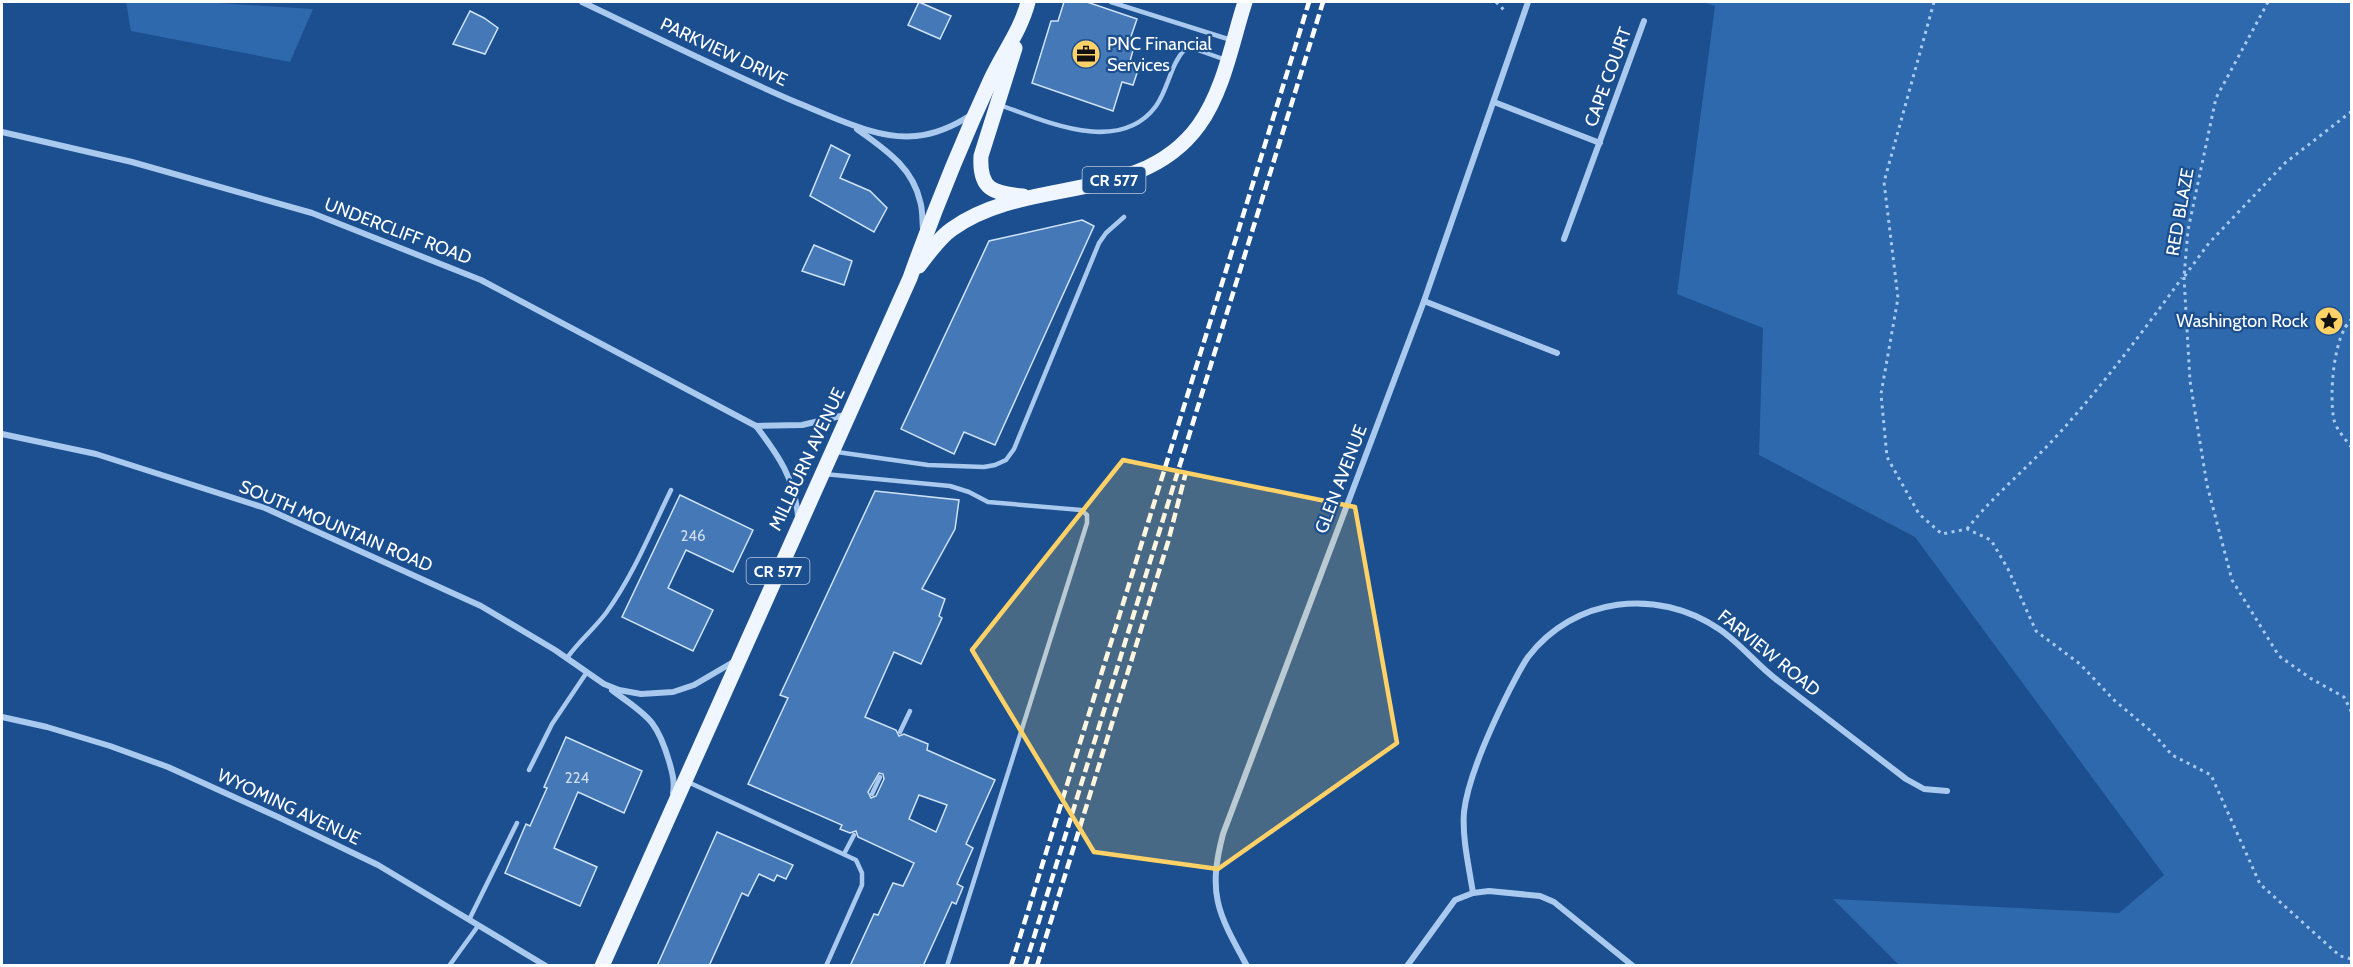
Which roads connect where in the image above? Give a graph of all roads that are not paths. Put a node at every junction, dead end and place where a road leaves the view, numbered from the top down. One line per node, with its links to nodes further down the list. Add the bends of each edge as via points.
1 (582, 2): 13 (street, PARKVIEW DRIVE, via 743,80)
2 (1028, 2): 6 (main road, MILLBURN AVENUE / CR 577)
3 (1111, 2): 8 (lane)
4 (1244, 2): 8 (main road, CR 577)
5 (1528, 2): 10 (street, GLEN AVENUE)
6 (1024, 19): 11 (main road); 12 (main road, MILLBURN AVENUE / CR 577)
7 (1644, 21): 15 (street, CAPE COURT)
8 (1232, 41): 9 (main road, CR 577)
9 (1226, 60): 11 (lane, via 1186,48 1156,105 1122,129 1096,133 1063,127); 16 (main road, CR 577, via 1217,92 1200,123 1157,164 1123,177)
10 (1494, 102): 15 (street, CAPE COURT); 21 (street, GLEN AVENUE)
11 (998, 104): 16 (main road, via 981,156 980,173 983,181 1001,194)
12 (977, 112): 13 (street, PARKVIEW DRIVE, via 937,132 915,137); 18 (main road, MILLBURN AVENUE / CR 577)
13 (854, 126): 18 (street, PARKVIEW DRIVE, via 906,169 921,203)
14 (2, 132): 24 (street, UNDERCLIFF ROAD, via 132,162 312,213 481,280)
15 (1600, 143): 19 (street, CAPE COURT)
16 (1032, 196): 20 (main road, CR 577, via 951,229)
17 (1124, 217): 26 (lane, via 1099,243 1014,449 1006,460 984,467 928,465)
18 (924, 238): 20 (main road, MILLBURN AVENUE / CR 577)
19 (1564, 239)
20 (910, 278): 23 (main road, MILLBURN AVENUE / CR 577)
21 (1424, 301): 22 (street); 54 (street, GLEN AVENUE, via 1217,856 1214,877 1219,914)
22 (1557, 353)
23 (849, 414): 24 (street, via 802,424); 26 (main road, MILLBURN AVENUE / CR 577)
24 (756, 426): 29 (street, UNDERCLIFF ROAD, via 777,453 792,483)
25 (2, 434): 30 (street, SOUTH MOUNTAIN ROAD, via 96,454 265,508 481,606)
26 (832, 451): 27 (main road, MILLBURN AVENUE / CR 577)
27 (822, 473): 29 (main road, MILLBURN AVENUE / CR 577); 53 (lane, via 950,486 988,502 1081,510 1087,515 1088,523)
28 (671, 490): 30 (lane, via 629,577 605,614)
29 (799, 523): 31 (main road, MILLBURN AVENUE / CR 577)
30 (567, 658): 32 (street, SOUTH MOUNTAIN ROAD)
31 (739, 659): 33 (street, SOUTH MOUNTAIN ROAD, via 694,685 662,694 641,694); 39 (main road, MILLBURN AVENUE / CR 577)
32 (587, 672): 33 (street, SOUTH MOUNTAIN ROAD); 37 (lane, via 552,724)
33 (604, 684): 42 (street, SOUTH MOUNTAIN ROAD, via 655,724 675,782)
34 (910, 711): 36 (lane)
35 (2, 717): 47 (street, WYOMING AVENUE, via 110,746 168,767 378,865)
36 (900, 732)
37 (530, 770)
38 (880, 777): 41 (lane)
39 (684, 780): 42 (main road, MILLBURN AVENUE / CR 577); 45 (lane)
40 (1947, 791): 46 (street, FARVIEW ROAD, via 1924,789 1906,779 1773,677 1709,622 1661,605 1633,602 1604,606 1564,623 1535,650 1518,674 1490,730 1464,812)
41 (872, 794)
42 (670, 810): 51 (main road, MILLBURN AVENUE / CR 577)
43 (517, 822): 47 (lane)
44 (854, 835): 45 (lane)
45 (844, 854): 52 (lane, via 856,860 862,885)
46 (1473, 893): 55 (street, via 1455,900); 56 (street, via 1540,896)
47 (469, 920): 48 (street, WYOMING AVENUE)
48 (478, 926): 49 (lane); 50 (street, WYOMING AVENUE)
49 (449, 966)
50 (546, 966)
51 (602, 966)
52 (826, 966)
53 (947, 966)
54 (1247, 966)
55 (1407, 966)
56 (1633, 966)

